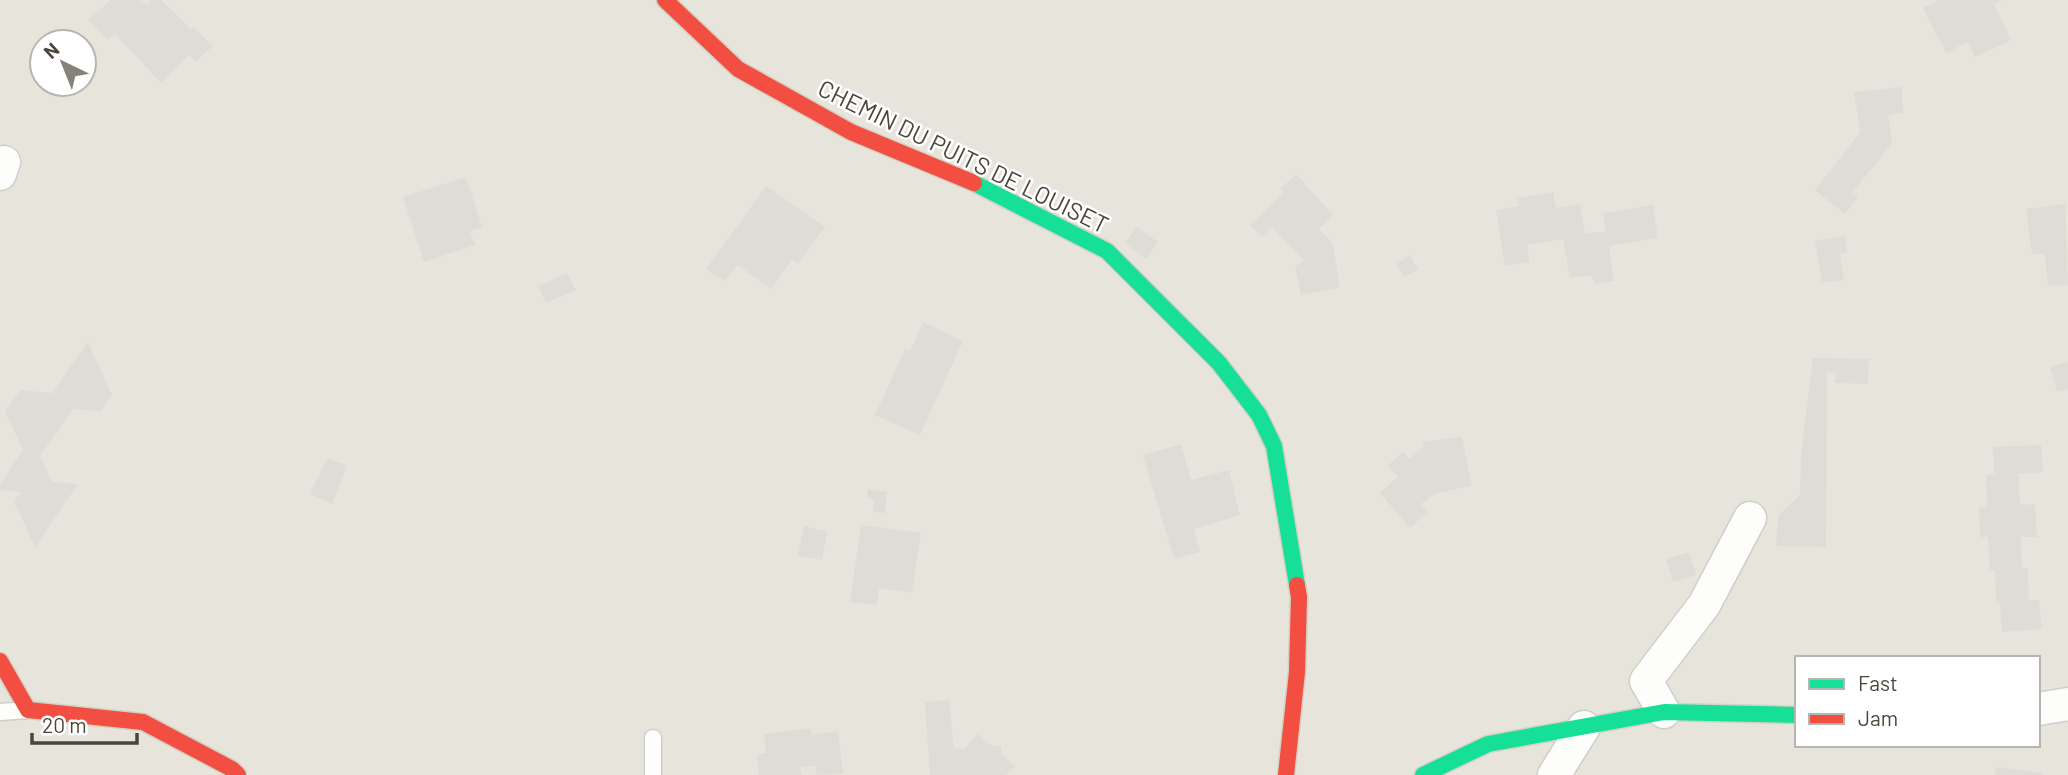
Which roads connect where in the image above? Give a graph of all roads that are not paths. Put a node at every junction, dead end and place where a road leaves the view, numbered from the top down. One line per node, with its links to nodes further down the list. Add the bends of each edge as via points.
1 (665, 0): 14 (street, CHEMIN DU PUITS DE LOUISET, via 738,69 852,132 982,186 1107,251 1219,363 1259,415 1274,446 1300,597)
2 (1751, 518): 8 (street, via 1703,604 1646,681)
3 (0, 661): 6 (street)
4 (2068, 704): 5 (street)
5 (2040, 709)
6 (28, 710): 7 (lane); 12 (street, via 143,722)
7 (0, 712)
8 (1664, 712): 9 (street); 10 (street)
9 (1795, 715)
10 (1584, 727): 15 (street, via 1488,744); 16 (street)
11 (653, 738): 13 (lane)
12 (238, 775)
13 (653, 775)
14 (1286, 775)
15 (1423, 775)
16 (1554, 775)

